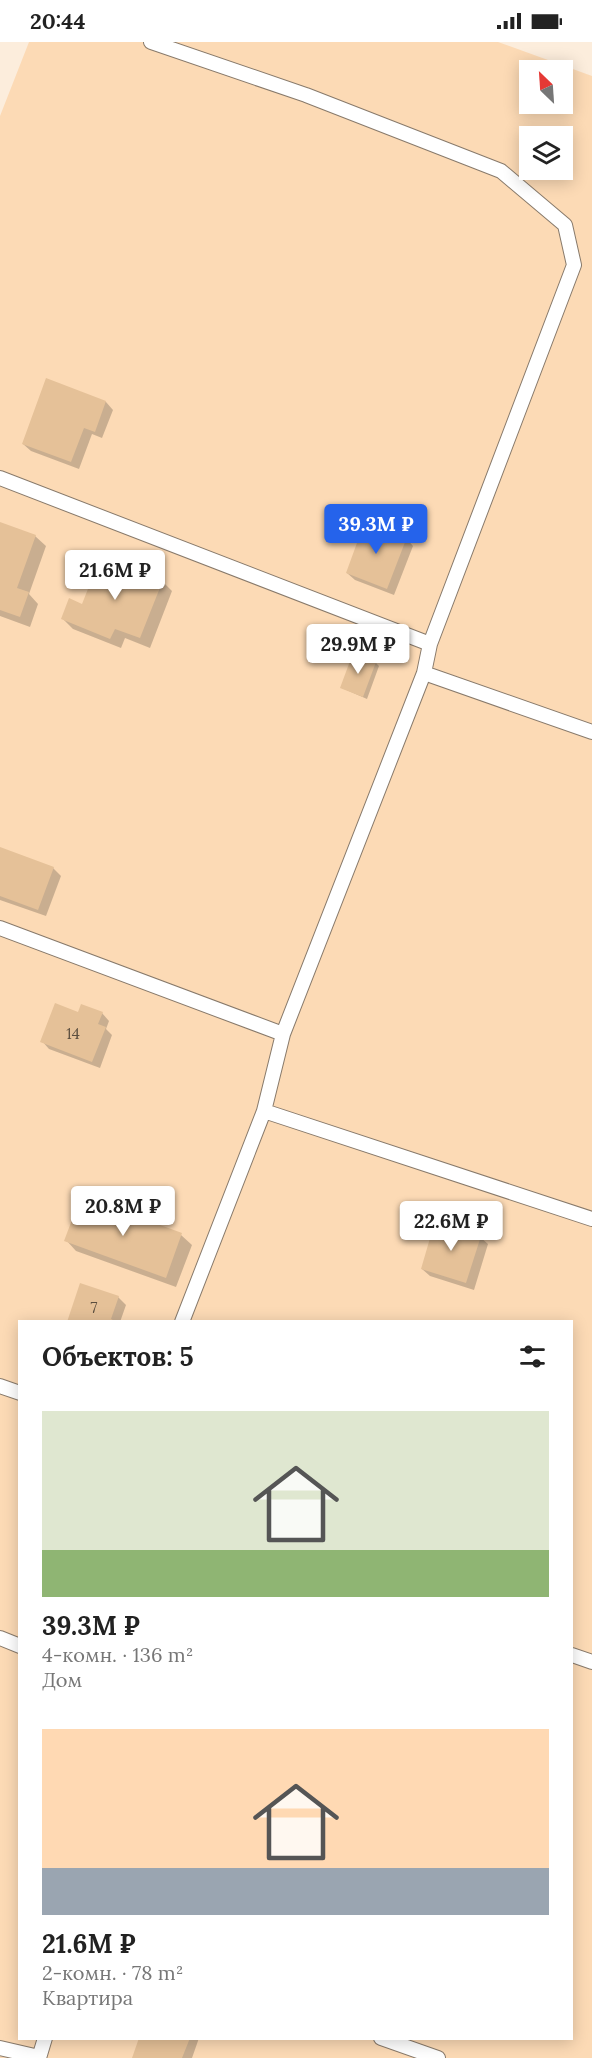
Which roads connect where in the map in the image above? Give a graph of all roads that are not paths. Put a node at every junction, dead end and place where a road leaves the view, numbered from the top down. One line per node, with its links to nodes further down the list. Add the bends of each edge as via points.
1 (151, 42): 3 (lane, via 306,94 501,171 565,225 574,265)
2 (0, 478): 3 (lane)
3 (430, 644): 4 (lane)
4 (424, 673): 5 (lane); 7 (lane)
5 (592, 732)
6 (0, 928): 7 (lane)
7 (283, 1034): 8 (lane)
8 (264, 1111): 9 (lane); 10 (lane)
9 (592, 1219)
10 (183, 1320)
11 (0, 1386): 12 (lane)
12 (18, 1392)
13 (0, 1638): 14 (lane)
14 (18, 1645)
15 (573, 1655): 16 (lane)
16 (592, 1662)
17 (44, 2040): 20 (lane)
18 (387, 2040): 21 (lane)
19 (0, 2048): 20 (lane)
20 (39, 2058)
21 (438, 2058)

